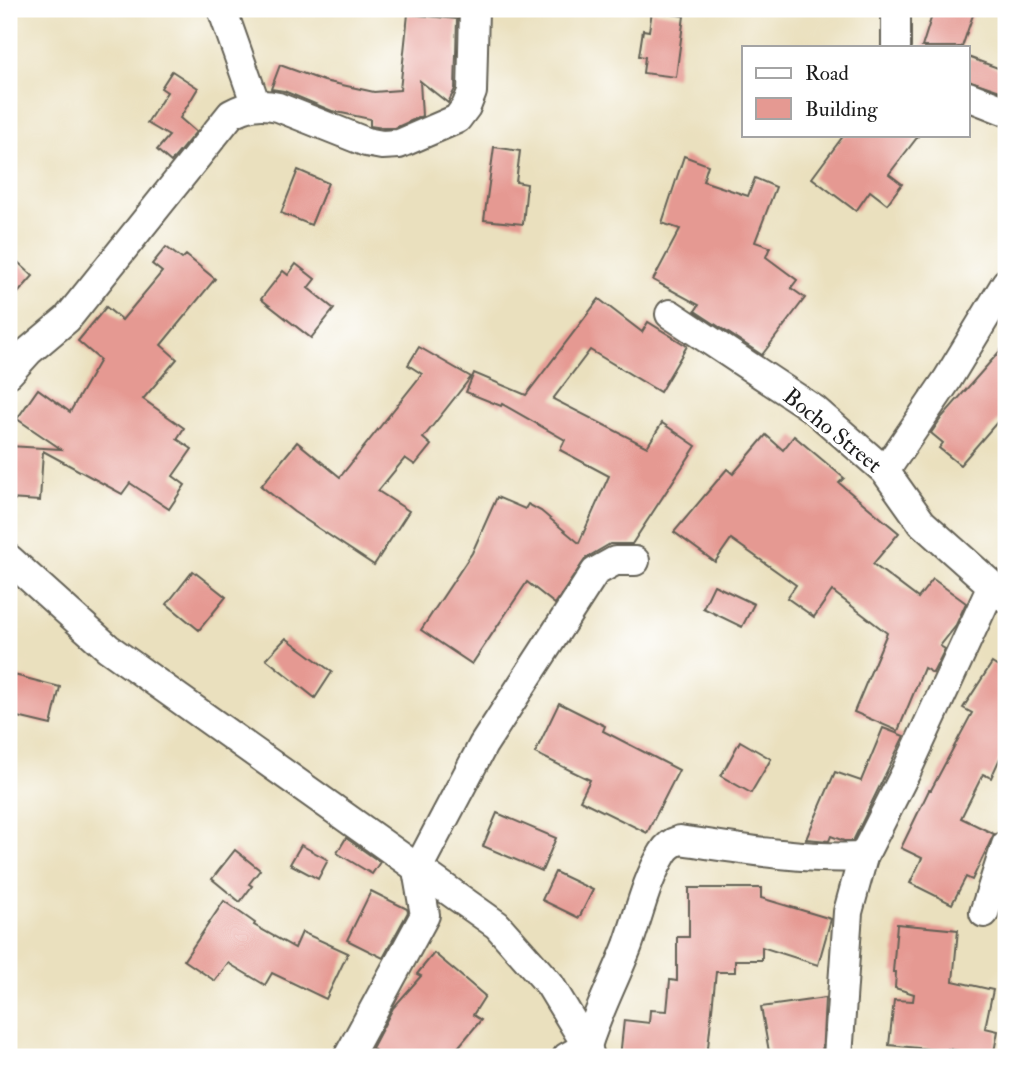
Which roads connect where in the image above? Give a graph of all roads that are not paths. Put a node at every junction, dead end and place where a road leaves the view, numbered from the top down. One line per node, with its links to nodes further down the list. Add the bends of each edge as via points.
1 (222, 9): 6 (street)
2 (474, 9): 6 (street, via 472,92 457,119 399,144 383,145 278,107)
3 (896, 9): 4 (street)
4 (896, 46)
5 (970, 97): 7 (street)
6 (256, 105): 10 (street, via 231,114 67,319)
7 (1006, 111)
8 (1006, 283): 11 (street)
9 (670, 314): 11 (street, Bocho Street, via 815,410)
10 (9, 373)
11 (885, 471): 14 (street, Bocho Street, via 922,523)
12 (9, 559): 17 (street, via 108,648)
13 (635, 561): 17 (street, via 615,561 595,572 483,745)
14 (999, 592): 16 (street)
15 (1006, 845): 18 (street)
16 (863, 857): 19 (street, via 786,856 673,842 655,868); 21 (street, via 848,912)
17 (417, 870): 19 (street, via 497,925 550,985); 20 (street, via 425,915)
18 (984, 913)
19 (581, 1054)
20 (348, 1057)
21 (838, 1057)

